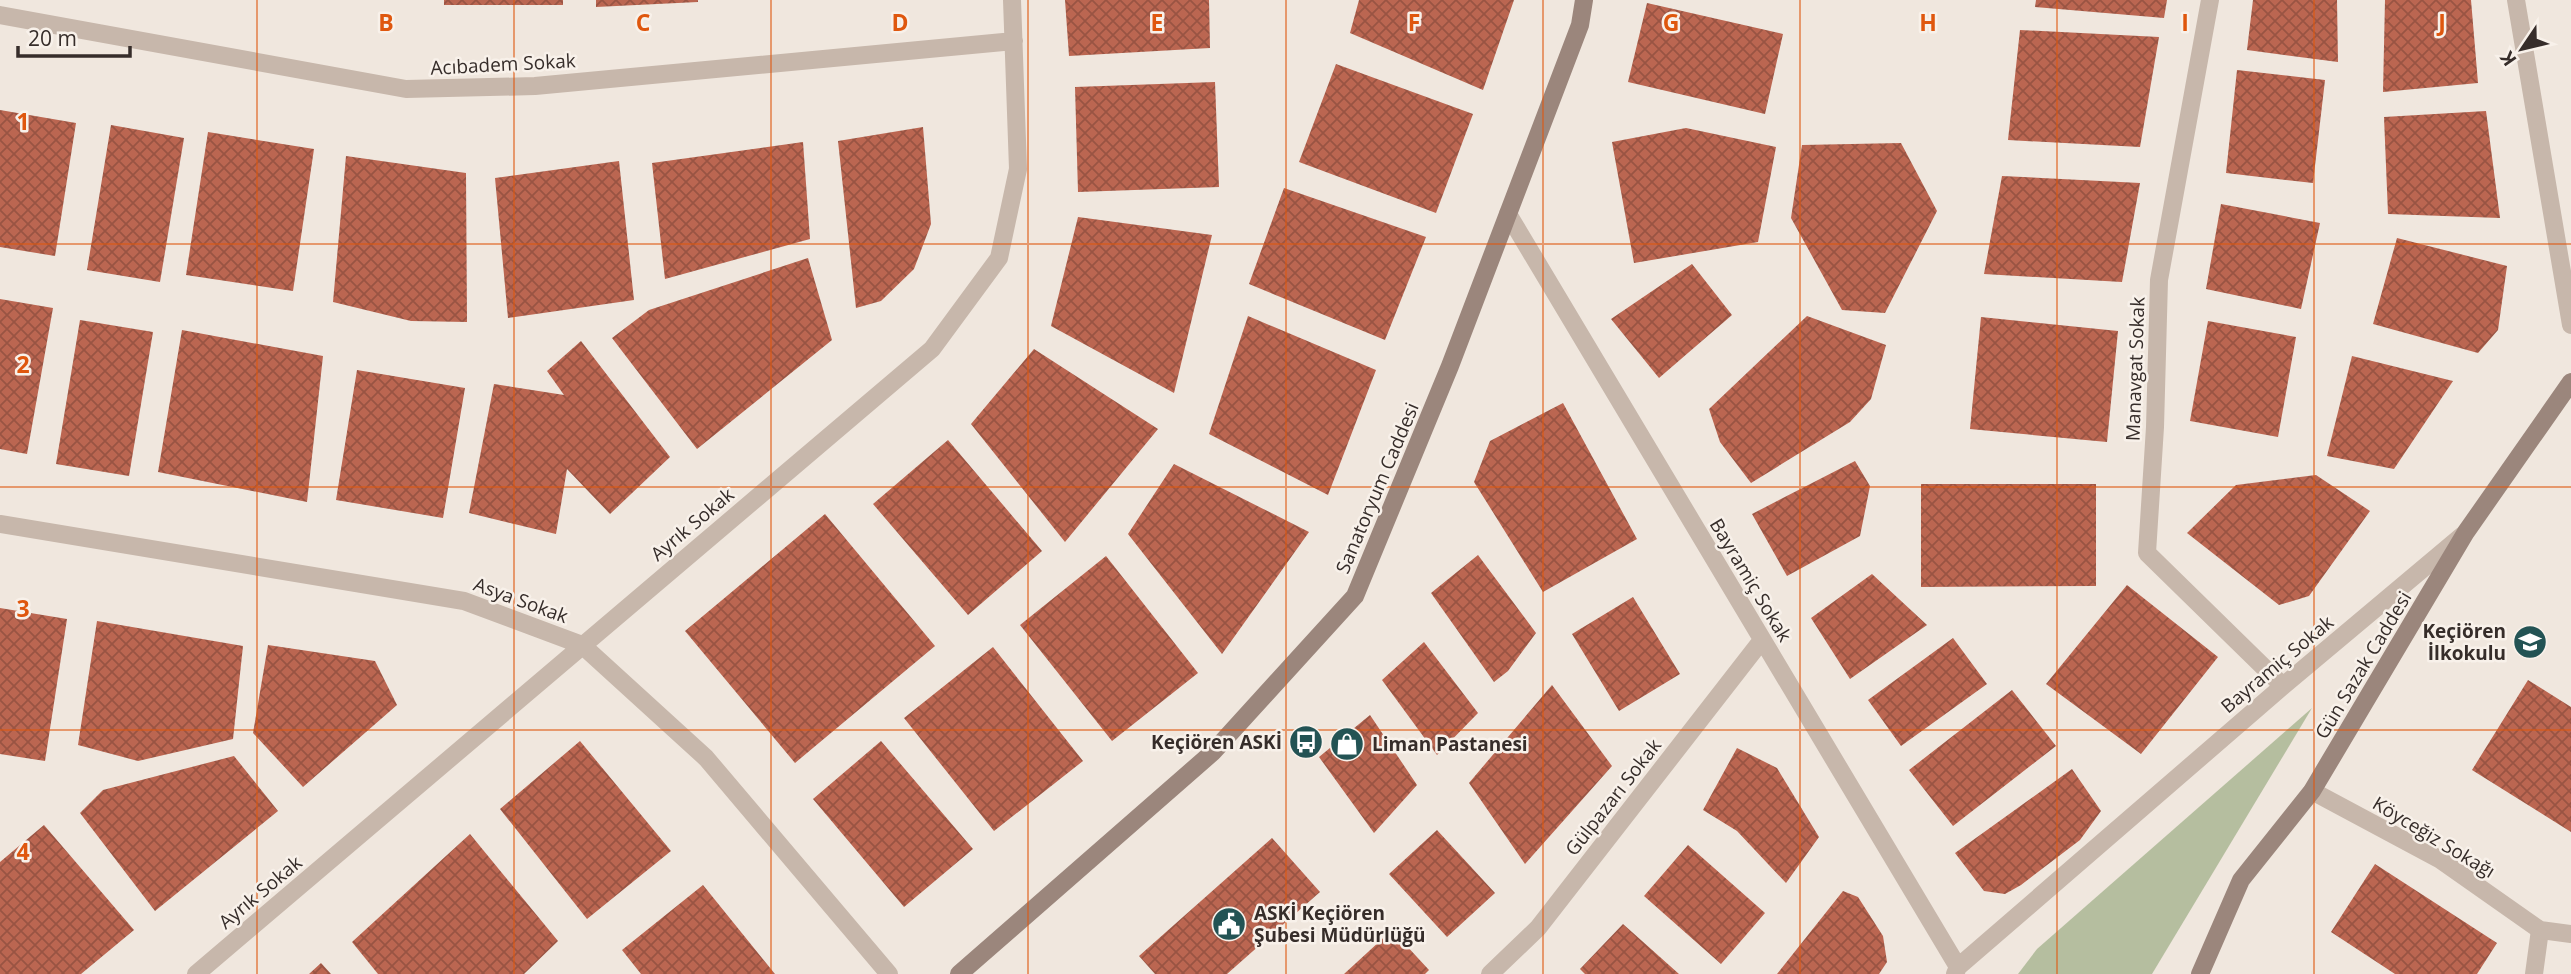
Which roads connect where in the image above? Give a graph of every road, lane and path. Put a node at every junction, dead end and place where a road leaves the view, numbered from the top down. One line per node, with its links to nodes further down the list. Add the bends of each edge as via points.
1 (1012, 0): 6 (street, Ayrık Sokak)
2 (1584, 0): 7 (main road, Sanatoryum Caddesi, via 1580,25)
3 (2210, 0): 14 (street, Manavgat Sokak, via 2159,280 2147,553)
4 (2516, 0): 8 (street)
5 (0, 15): 6 (street, Acıbadem Sokak, via 406,89 535,86)
6 (1014, 41): 13 (street, Ayrık Sokak, via 1018,169 999,258 932,349)
7 (1508, 214): 12 (street, Bayramiç Sokak); 21 (main road, Sanatoryum Caddesi, via 1355,596 1213,752)
8 (2571, 326)
9 (2571, 382): 11 (main road, Gün Sazak Caddesi)
10 (0, 524): 13 (street, Asya Sokak, via 464,601)
11 (2466, 532): 14 (street, Bayramiç Sokak); 15 (main road, Gün Sazak Caddesi)
12 (1762, 640): 18 (street, Bayramiç Sokak); 22 (street, Gülpazarı Sokak, via 1538,928)
13 (582, 645): 19 (street, Ayrık Sokak); 20 (street, Asya Sokak, via 706,758)
14 (2283, 686): 18 (street, Bayramiç Sokak)
15 (2312, 791): 16 (street, Köyceğiz Sokağı, via 2439,859); 23 (main road, Gün Sazak Caddesi, via 2241,880)
16 (2540, 930): 17 (street, Köyceğiz Sokağı); 24 (street)
17 (2571, 934)
18 (1956, 970)
19 (196, 974)
20 (889, 974)
21 (959, 974)
22 (1490, 974)
23 (2200, 974)
24 (2534, 974)

